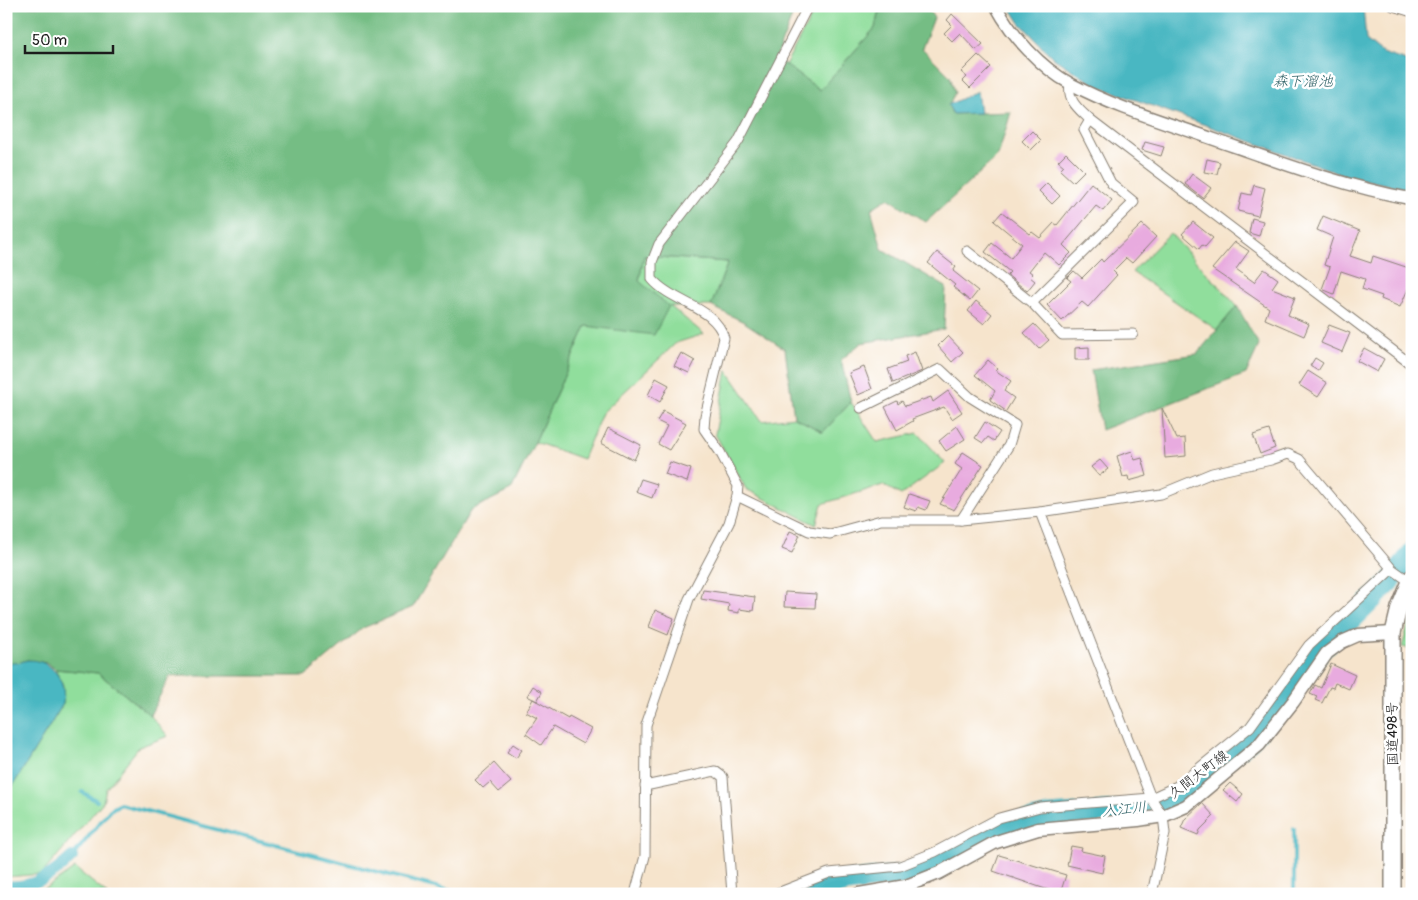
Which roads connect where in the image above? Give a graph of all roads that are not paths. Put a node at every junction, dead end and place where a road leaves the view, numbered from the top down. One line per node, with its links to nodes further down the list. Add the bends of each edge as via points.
1 (808, 6): 13 (street, via 738,142 659,244 652,262 652,279 660,289 712,318 721,327 724,338 704,429 738,486)
2 (996, 6): 5 (street, via 1022,43)
3 (1393, 6): 4 (street)
4 (1412, 12)
5 (1070, 84): 6 (street, via 1068,93 1071,101); 7 (street, via 1122,107 1327,178)
6 (1090, 120): 9 (street, via 1084,130 1094,154 1111,183 1134,202); 11 (street)
7 (1412, 199)
8 (967, 251): 9 (street)
9 (1032, 303): 10 (street, via 1062,334)
10 (1133, 334)
11 (1412, 365)
12 (861, 408): 15 (street, via 940,369 970,397 1015,425 1009,445)
13 (737, 496): 15 (street, via 809,531 830,534 881,520); 19 (street, via 729,523 689,599 646,725)
14 (1040, 512): 15 (street); 16 (street, via 1161,494 1212,473 1288,454 1299,459); 20 (street)
15 (961, 520)
16 (1392, 569): 17 (street); 20 (street, via 1309,645 1250,727 1177,786)
17 (1407, 578): 18 (highway, 国道498号)
18 (1393, 633): 21 (main road, 久間大町線, via 1358,635 1328,653 1259,746 1186,806); 28 (highway, 国道498号)
19 (645, 786): 23 (street, via 645,856); 24 (street, via 715,771 723,777)
20 (1152, 798): 21 (street); 25 (street, via 1040,807 999,818 900,866 829,873)
21 (1163, 816): 22 (main road, 久間大町線, via 1038,830 996,842 939,873 906,886); 27 (street, via 1165,832)
22 (877, 892): 26 (main road, 久間大町線)
23 (635, 894)
24 (732, 894)
25 (775, 894)
26 (859, 894)
27 (1152, 894)
28 (1394, 894)

